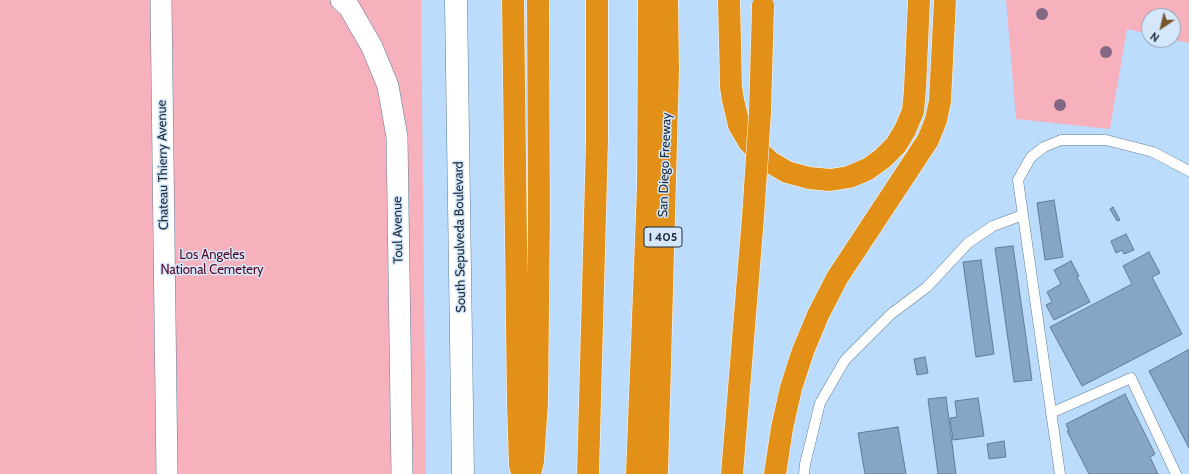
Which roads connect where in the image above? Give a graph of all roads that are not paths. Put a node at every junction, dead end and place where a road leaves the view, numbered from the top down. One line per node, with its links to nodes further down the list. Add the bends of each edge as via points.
1 (161, 0): 16 (street, Chateau Thierry Avenue)
2 (341, 0): 17 (street, Toul Avenue, via 349,7 372,46 388,86 397,137)
3 (456, 0): 18 (main road, South Sepulveda Boulevard)
4 (513, 0): 19 (highway, via 518,404)
5 (538, 0): 20 (highway, via 537,403 533,464)
6 (597, 0): 21 (highway, via 598,141)
7 (649, 0): 22 (highway, via 648,187)
8 (667, 0): 23 (highway, San Diego Freeway / I 405, via 668,70)
9 (728, 0): 10 (highway, via 731,87 739,125 749,142 770,162 787,172 830,180 849,177 868,169 896,145 905,130 912,111 915,89)
10 (919, 0)
11 (945, 0): 25 (highway, via 940,101 936,120 928,140 837,278 818,315 791,388)
12 (763, 3): 24 (highway, bridge, via 760,113)
13 (1189, 171): 14 (lane, via 1153,152 1106,140 1061,140 1044,147 1031,158 1018,180)
14 (1023, 215): 15 (lane); 26 (lane, via 993,226 968,243 927,287 891,314 845,360 820,404)
15 (1051, 413): 27 (lane); 28 (lane, via 1131,378)
16 (167, 474)
17 (402, 474)
18 (463, 474)
19 (522, 474)
20 (530, 474)
21 (588, 474)
22 (637, 474)
23 (657, 474)
24 (732, 474)
25 (775, 474)
26 (804, 474)
27 (1060, 474)
28 (1176, 474)

